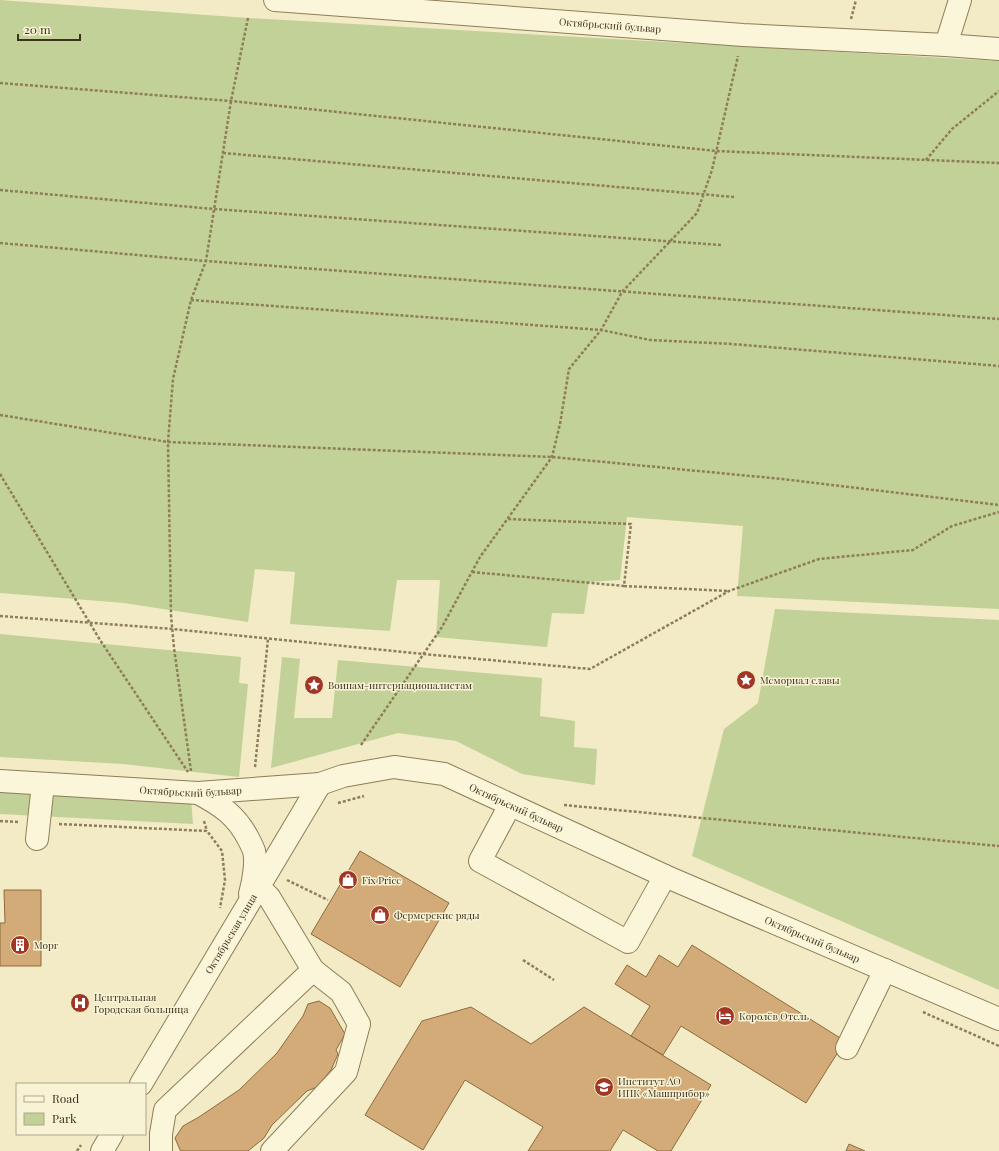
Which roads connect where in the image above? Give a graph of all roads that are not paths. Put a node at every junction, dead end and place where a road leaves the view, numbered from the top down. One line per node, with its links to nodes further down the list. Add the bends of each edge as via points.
1 (275, 0): 3 (street, Октябрьский бульвар, via 743,35)
2 (960, 0): 3 (street)
3 (946, 45): 4 (street, Октябрьский бульвар)
4 (999, 49)
5 (0, 781): 6 (street, Октябрьский бульвар)
6 (43, 784): 8 (street, Октябрьский бульвар); 10 (street)
7 (320, 784): 8 (street, Октябрьский бульвар); 9 (street, Октябрьский бульвар, via 343,776 394,767 444,774); 12 (street, Октябрьская улица)
8 (198, 793): 13 (street, via 219,804 234,817 245,832 254,852 254,881)
9 (510, 805): 11 (street, Октябрьский бульвар); 11 (street, via 480,861 628,942)
10 (38, 831)
11 (665, 876): 15 (street, Октябрьский бульвар)
12 (259, 887): 13 (street, Октябрьская улица); 14 (street)
13 (247, 906): 18 (street, Октябрьская улица)
14 (313, 970): 21 (street, via 165,1110); 22 (street, via 341,992 359,1024 346,1072)
15 (885, 970): 16 (street, Октябрьский бульвар); 17 (street)
16 (999, 1019)
17 (847, 1048)
18 (143, 1083)
19 (111, 1135): 20 (street)
20 (102, 1151)
21 (161, 1151)
22 (272, 1151)

